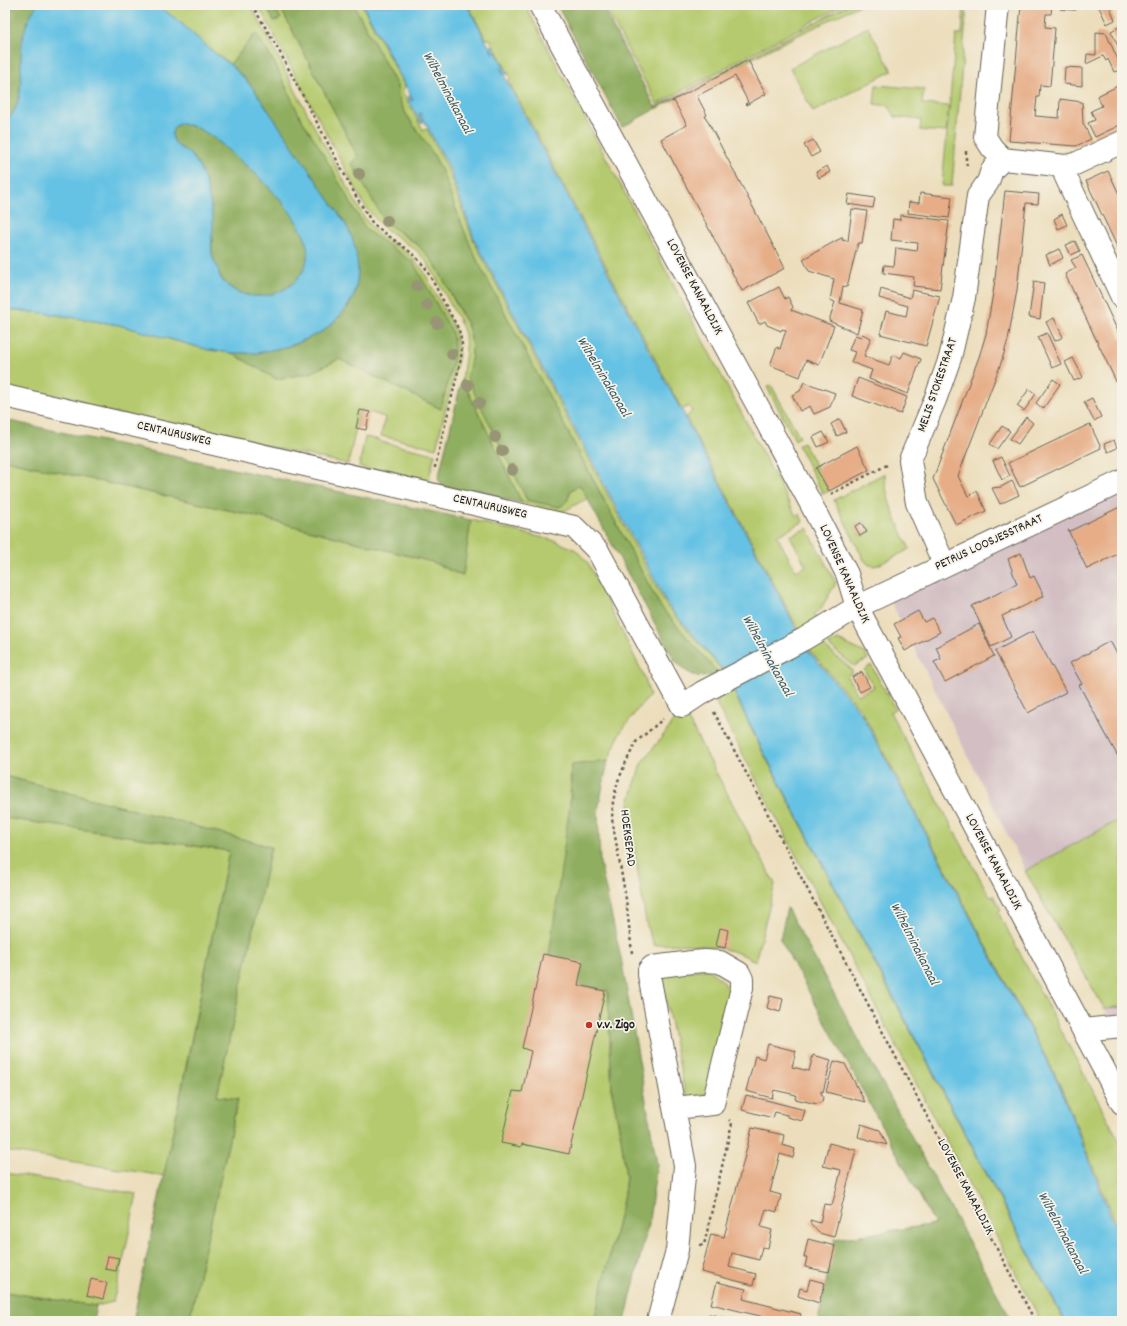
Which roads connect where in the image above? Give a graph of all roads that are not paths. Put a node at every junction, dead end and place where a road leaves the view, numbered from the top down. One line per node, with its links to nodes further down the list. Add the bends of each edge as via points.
1 (540, 5): 10 (street, LOVENSE KANAALDIJK, via 811,504 847,574)
2 (998, 5): 4 (street, via 986,137)
3 (1122, 142): 5 (street, via 1075,164)
4 (1003, 159): 5 (street); 9 (street, MELIS STOKESTRAAT, via 992,170 988,182 978,196 964,298 950,358 910,460 916,503)
5 (1065, 166): 6 (street, via 1065,175)
6 (1122, 297)
7 (5, 396): 10 (street, CENTAURUSWEG, via 574,527 598,551 682,706)
8 (1122, 481): 9 (street, PETRUS LOOSJESSTRAAT)
9 (944, 564): 10 (street, PETRUS LOOSJESSTRAAT)
10 (857, 607): 12 (street, LOVENSE KANAALDIJK)
11 (1122, 1026): 12 (street)
12 (1083, 1030): 13 (street, LOVENSE KANAALDIJK)
13 (1122, 1103)
14 (674, 1108): 14 (street, via 649,970 652,966 720,962 739,973 742,979 741,997 713,1104); 15 (street, via 685,1166 677,1250)
15 (658, 1321)

